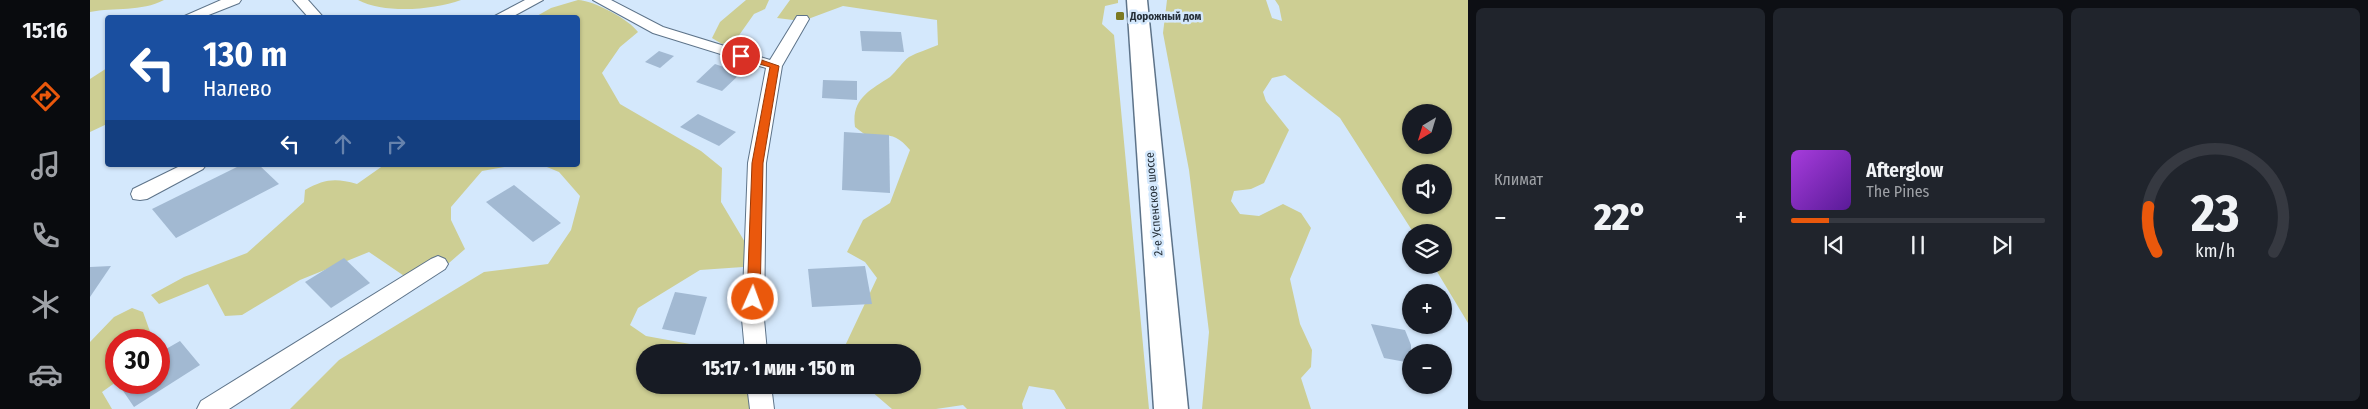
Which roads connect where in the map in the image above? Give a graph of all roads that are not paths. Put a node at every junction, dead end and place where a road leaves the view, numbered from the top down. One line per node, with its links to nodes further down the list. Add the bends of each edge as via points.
1 (234, 0): 6 (street)
2 (300, 0): 7 (street)
3 (536, 0): 8 (street)
4 (600, 0): 10 (street, via 658,30)
5 (1137, 0): 18 (main road, 2-е Успенское шоссе)
6 (195, 15)
7 (314, 15)
8 (504, 15)
9 (802, 18): 10 (street)
10 (774, 66): 14 (street, via 758,163 753,319)
11 (193, 167): 12 (street)
12 (140, 194)
13 (438, 264): 16 (street)
14 (755, 344)
15 (760, 394): 17 (street)
16 (209, 409)
17 (762, 409)
18 (1171, 409)

